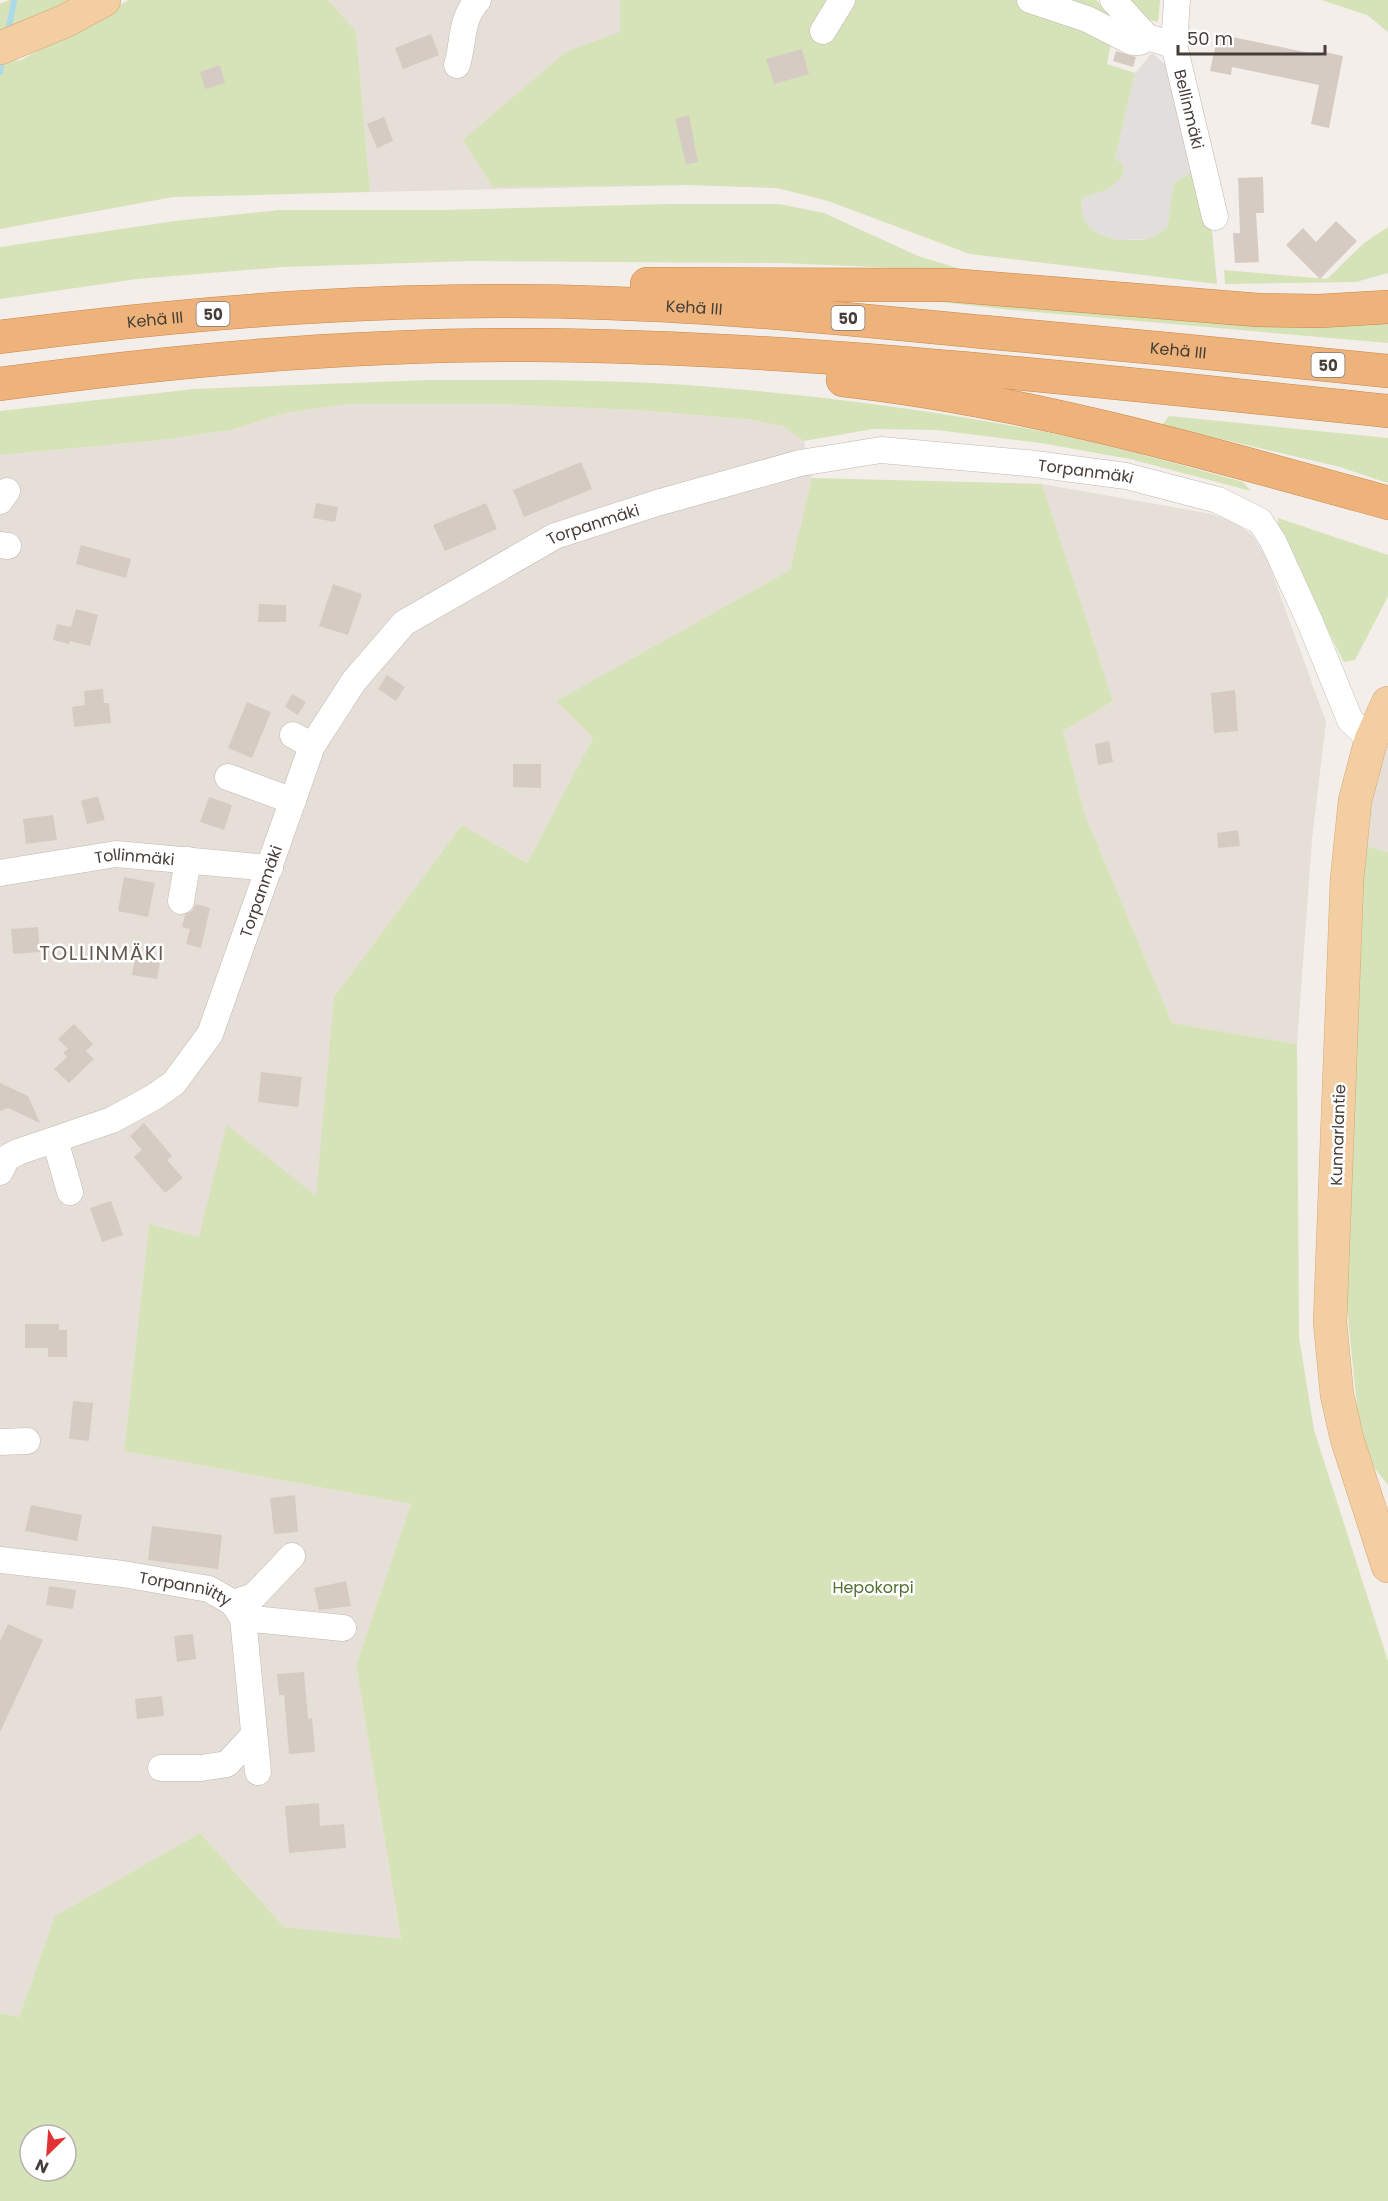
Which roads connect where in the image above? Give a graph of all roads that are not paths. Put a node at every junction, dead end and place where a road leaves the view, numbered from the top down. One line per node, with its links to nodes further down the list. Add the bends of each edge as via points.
1 (104, 0): 10 (main road)
2 (478, 0): 11 (street, via 463,26 463,46)
3 (842, 0): 7 (street)
4 (1030, 0): 8 (street, via 1087,19 1132,42)
5 (1113, 0): 8 (street)
6 (1177, 0): 9 (street, Bellinmäki)
7 (823, 31)
8 (1147, 37): 9 (street)
9 (1174, 45): 12 (street, Bellinmäki)
10 (0, 48)
11 (457, 64)
12 (1215, 217)
13 (426, 302): 14 (highway, via 540,284 787,284 949,285 1258,309); 15 (highway, Kehä III / 50, via 238,312 109,323); 17 (highway, Kehä III / 50, via 605,303 785,312)
14 (1388, 307)
15 (0, 338)
16 (631, 347): 18 (highway, via 427,347 286,353); 19 (highway, via 895,363); 20 (highway, via 726,367 891,386 1088,422)
17 (1388, 371)
18 (0, 384)
19 (1388, 411)
20 (1388, 503)
21 (1388, 703): 22 (main road, Kunnarlantie)
22 (1371, 740): 24 (street, Torpanmäki, via 1350,720 1343,706 1273,541 1260,521 1245,512 1218,500 1126,476 881,450 800,463 657,503 555,537 404,623 302,741); 36 (main road, Kunnarlantie, via 1355,801 1347,879 1330,1322 1337,1395 1347,1439)
23 (228, 777): 24 (street)
24 (293, 801): 26 (street, Torpanmäki)
25 (188, 860): 26 (street, Tollinmäki); 27 (street, Tollinmäki, via 116,854); 28 (street)
26 (270, 868): 29 (street, Torpanmäki, via 210,1034 174,1083 115,1129)
27 (0, 873)
28 (181, 901)
29 (55, 1140): 30 (street, Torpanmäki, via 15,1142); 31 (street)
30 (0, 1172)
31 (70, 1192)
32 (27, 1441): 33 (street)
33 (0, 1442)
34 (292, 1556): 37 (street)
35 (0, 1560): 37 (street, Torpanniitty, via 123,1574 209,1589)
36 (1388, 1566)
37 (238, 1611): 38 (street); 39 (street, Torpanniitty)
38 (343, 1628)
39 (254, 1735): 40 (street, via 227,1764); 41 (street, Torpanniitty)
40 (161, 1768)
41 (258, 1772)

